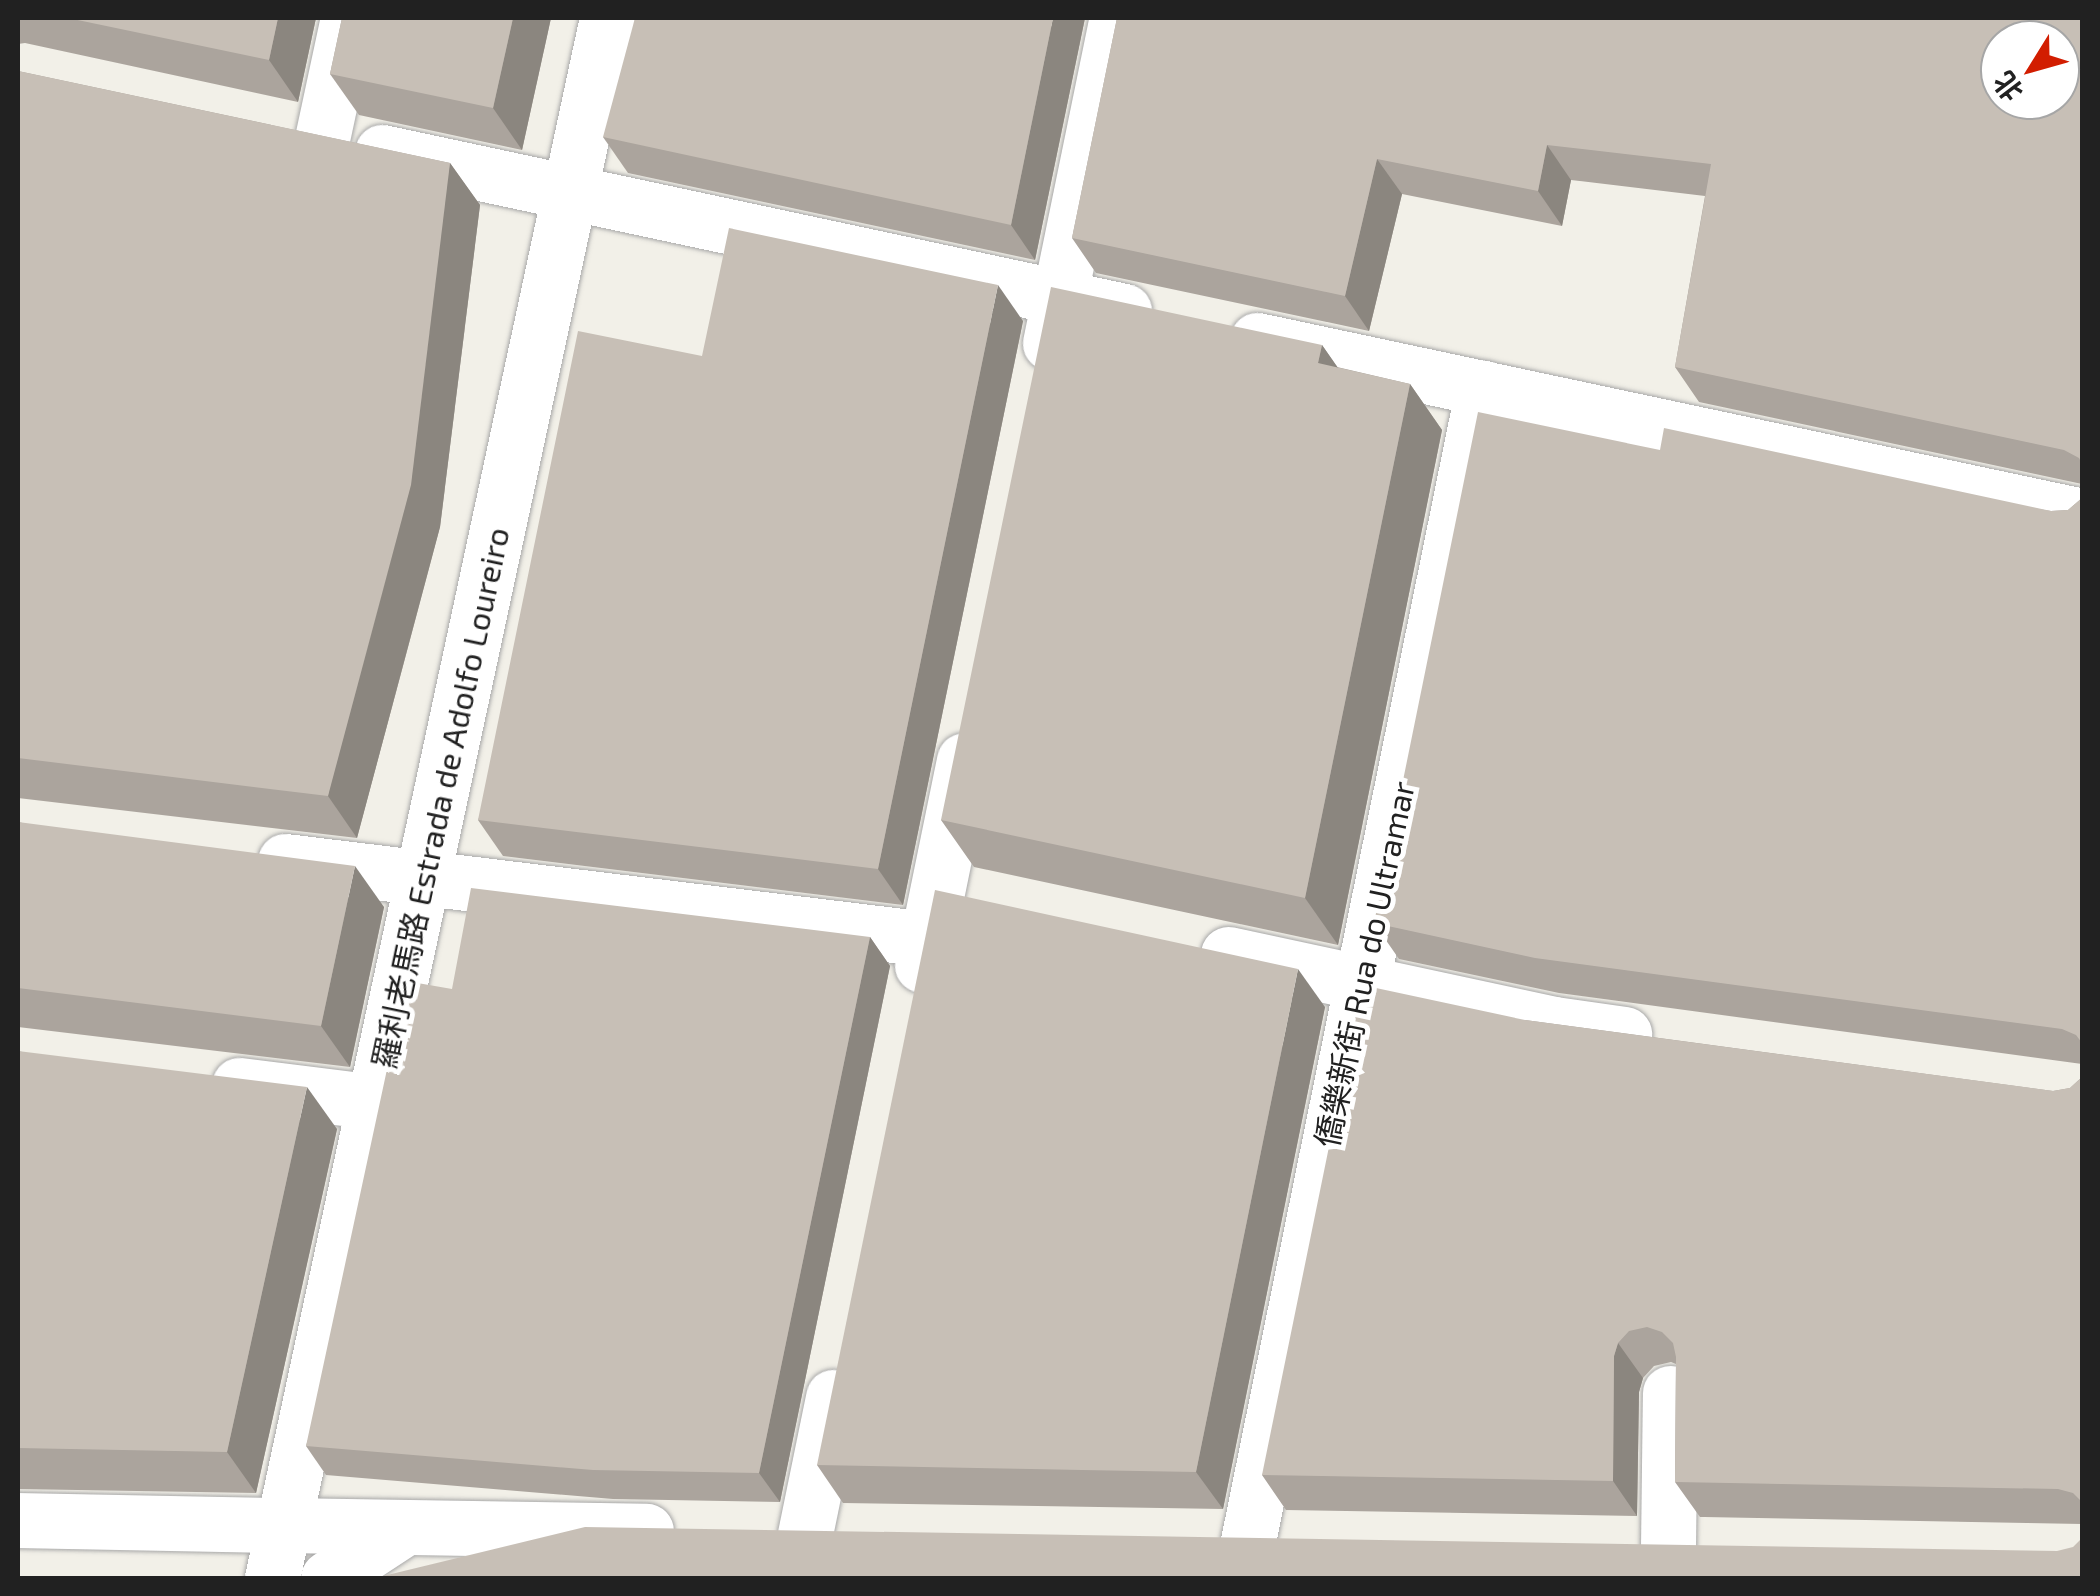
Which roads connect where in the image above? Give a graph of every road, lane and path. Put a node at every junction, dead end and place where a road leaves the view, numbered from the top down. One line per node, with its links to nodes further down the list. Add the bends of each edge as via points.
1 (348, 18): 5 (street)
2 (607, 18): 6 (street, 羅利老馬路 Estrada de Adolfo Loureiro)
3 (1117, 18): 7 (street)
4 (265, 127): 5 (street)
5 (322, 139): 6 (street)
6 (570, 192): 7 (street); 13 (street, 羅利老馬路 Estrada de Adolfo Loureiro)
7 (1060, 297): 8 (street); 9 (street)
8 (1483, 388): 10 (street); 17 (street, 僑樂新街 Rua do Ultramar)
9 (1040, 392)
10 (2082, 516)
11 (973, 718): 15 (street)
12 (230, 854): 13 (street)
13 (422, 878): 15 (street); 21 (street, 羅利老馬路 Estrada de Adolfo Loureiro)
14 (995, 904): 15 (street)
15 (932, 915): 18 (street)
16 (1187, 945): 17 (street)
17 (1360, 982): 19 (street); 30 (street, 僑樂新街 Rua do Ultramar)
18 (911, 1016)
19 (1672, 1042)
20 (196, 1080): 21 (street)
21 (374, 1102): 25 (street, 羅利老馬路 Estrada de Adolfo Loureiro)
22 (844, 1342): 27 (street)
23 (1670, 1393): 33 (street)
24 (18, 1520): 25 (street)
25 (284, 1525): 26 (street); 35 (street, 羅利老馬路 Estrada de Adolfo Loureiro)
26 (406, 1527): 27 (street); 36 (street)
27 (805, 1534): 28 (street)
28 (863, 1535)
29 (1190, 1540): 30 (street)
30 (1248, 1541): 31 (street)
31 (1306, 1542)
32 (1611, 1547): 33 (street)
33 (1668, 1548): 34 (street)
34 (1728, 1549)
35 (272, 1578)
36 (328, 1578)

